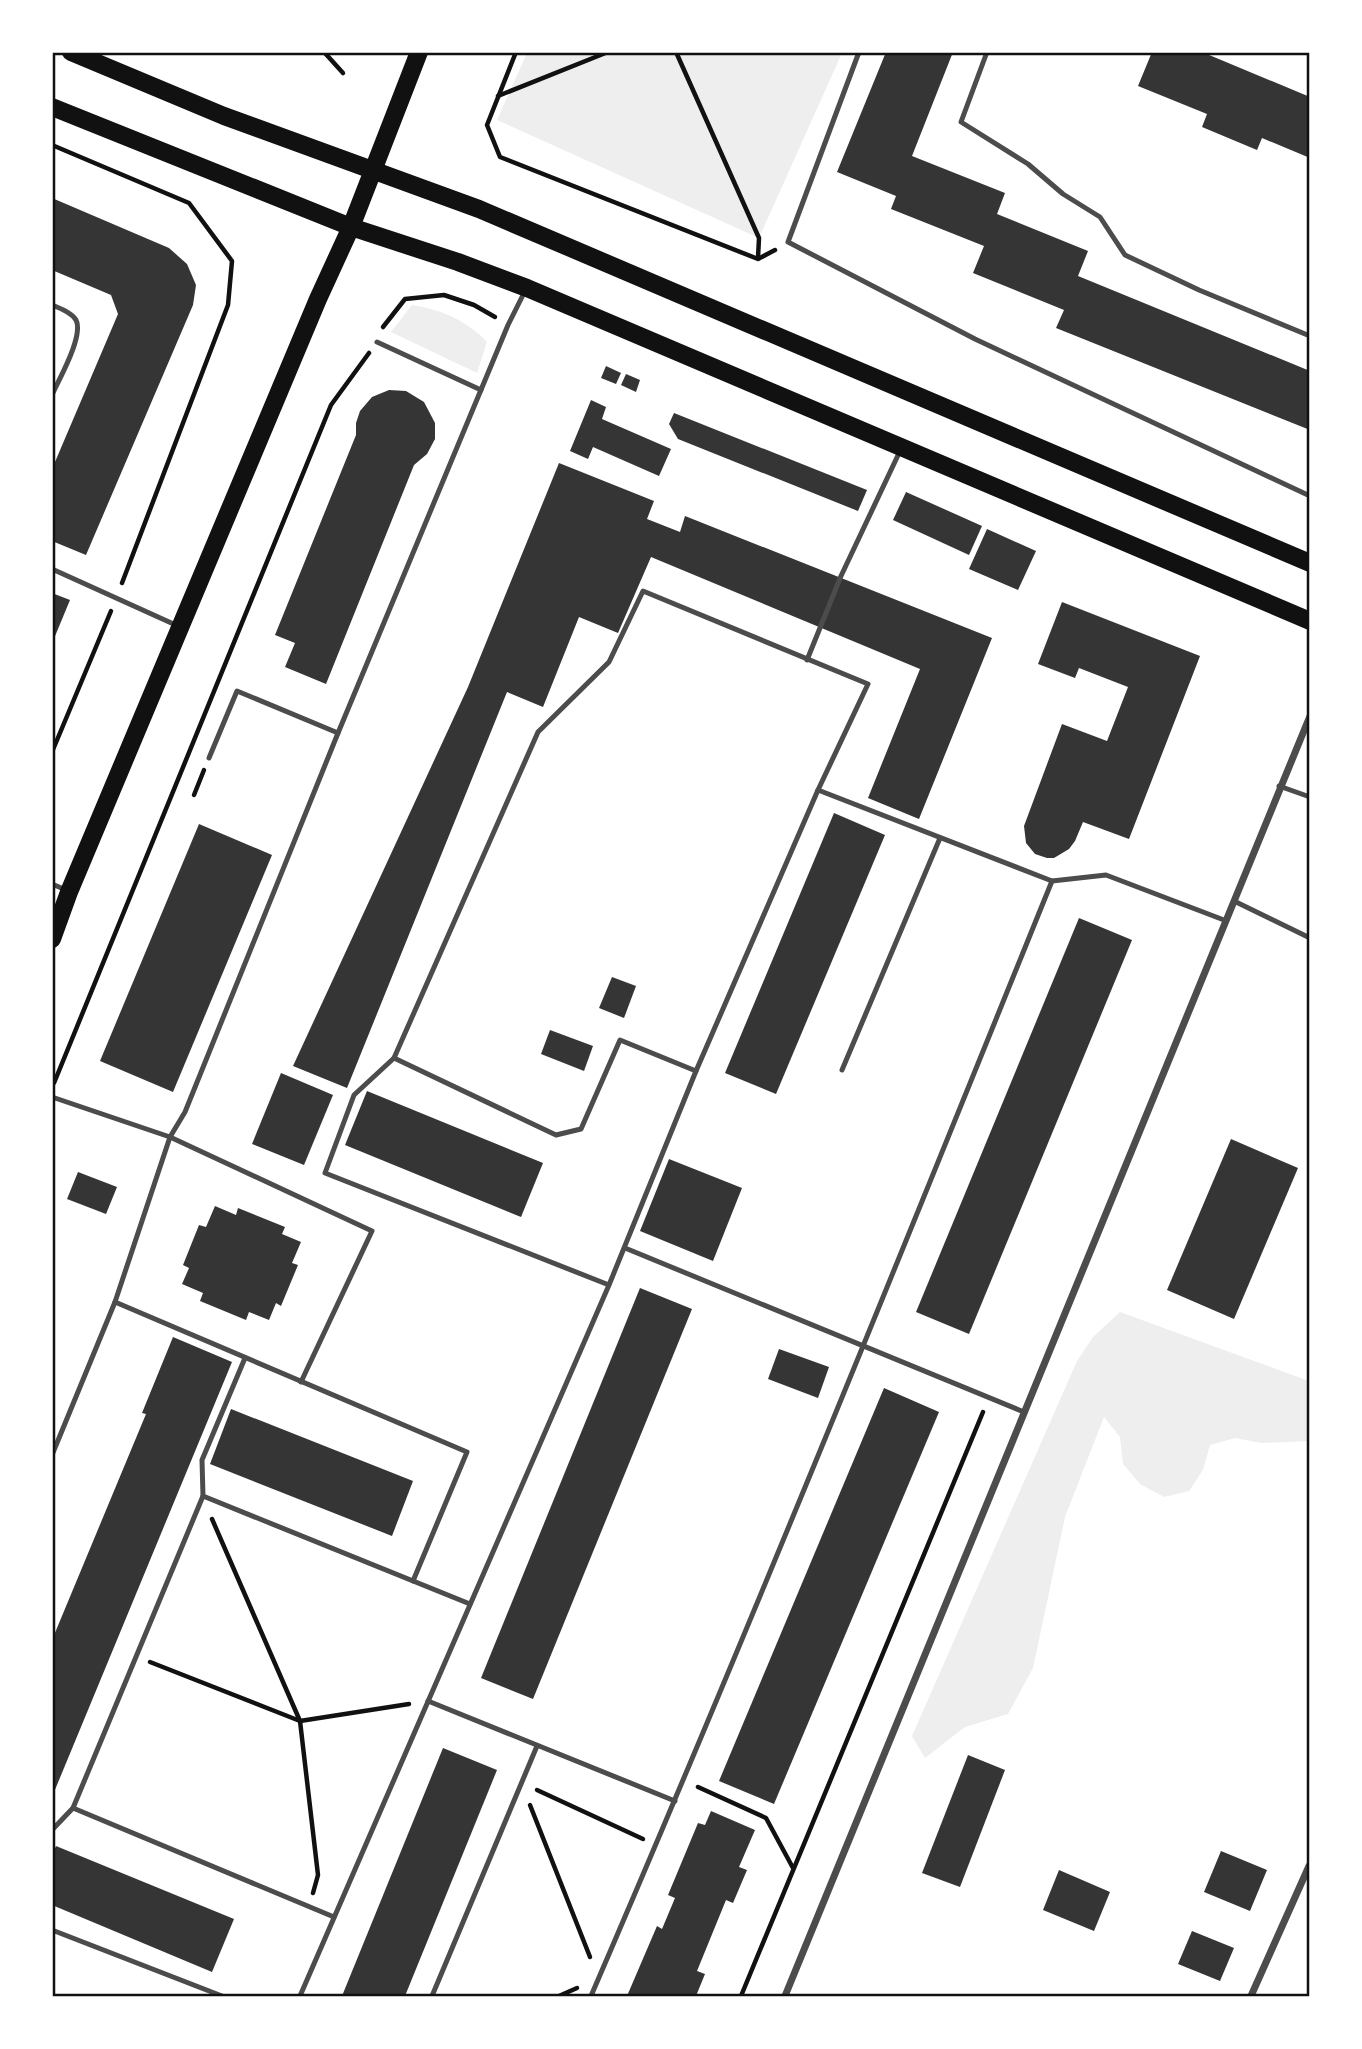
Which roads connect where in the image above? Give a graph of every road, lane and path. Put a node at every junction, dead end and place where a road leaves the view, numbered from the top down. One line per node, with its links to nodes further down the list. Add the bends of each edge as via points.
1 (71, 52): 13 (main road)
2 (324, 52): 9 (path)
3 (419, 52): 13 (main road)
4 (516, 52): 10 (path)
5 (608, 52): 10 (path)
6 (859, 52): 15 (lane)
7 (987, 52): 21 (lane, via 961,122 1100,217 1125,255)
8 (677, 53): 16 (path, via 760,238)
9 (342, 73)
10 (498, 96): 16 (path, via 487,125 500,157)
11 (52, 107): 14 (main road)
12 (52, 145): 29 (path, via 189,203 232,261 228,305)
13 (373, 172): 14 (main road); 27 (main road, via 479,209)
14 (351, 227): 17 (main road); 31 (main road)
15 (788, 242): 16 (path); 26 (lane, via 975,339)
16 (758, 259)
17 (527, 288): 20 (lane); 25 (main road)
18 (52, 305): 24 (lane, via 76,319 78,334)
19 (385, 323): 20 (path, via 405,299 444,295 474,305)
20 (508, 325): 23 (lane)
21 (1310, 336)
22 (377, 342): 23 (lane)
23 (481, 390): 34 (lane)
24 (52, 395)
25 (901, 448): 30 (main road); 32 (lane)
26 (1310, 496)
27 (1310, 563)
28 (52, 569): 29 (lane)
29 (116, 598): 31 (lane); 35 (path)
30 (1310, 621)
31 (181, 627): 44 (main road)
32 (807, 660): 38 (lane, via 868,684); 49 (lane, via 643,592 608,662 538,732)
33 (1310, 716): 37 (street)
34 (338, 733): 36 (lane, via 237,691); 53 (lane, via 185,1112)
35 (52, 752)
36 (209, 758): 39 (path)
37 (1279, 786): 40 (lane); 45 (street)
38 (818, 790): 41 (lane); 51 (lane)
39 (194, 795)
40 (1310, 797)
41 (940, 838): 42 (lane); 50 (lane)
42 (1052, 881): 46 (lane, via 1105,875); 57 (lane)
43 (52, 884): 44 (lane)
44 (69, 891): 48 (main road)
45 (1234, 901): 46 (street); 47 (lane)
46 (1224, 920): 61 (street)
47 (1310, 937)
48 (52, 939)
49 (394, 1058): 51 (lane, via 556,1135 582,1129 620,1040); 55 (lane, via 354,1095 325,1173)
50 (842, 1070)
51 (696, 1071): 54 (lane)
52 (52, 1097): 53 (lane)
53 (170, 1137): 56 (lane); 59 (lane, via 372,1231)
54 (625, 1248): 55 (lane); 57 (lane)
55 (609, 1285): 65 (lane)
56 (115, 1302): 58 (lane); 62 (lane)
57 (864, 1345): 60 (lane); 70 (lane)
58 (245, 1358): 59 (lane); 63 (lane, via 202,1460)
59 (301, 1382): 64 (lane, via 467,1452)
60 (989, 1397): 61 (lane); 77 (path)
61 (1024, 1412): 88 (street)
62 (52, 1455)
63 (203, 1496): 64 (lane); 66 (lane); 68 (path)
64 (413, 1581): 65 (lane)
65 (470, 1604): 67 (lane)
66 (136, 1657): 68 (path); 73 (lane)
67 (428, 1701): 68 (path); 69 (lane); 79 (lane)
68 (300, 1721): 78 (path, via 318,1875)
69 (537, 1746): 71 (lane); 72 (lane)
70 (683, 1781): 72 (lane); 77 (path, via 766,1818)
71 (522, 1783): 75 (path); 81 (path); 84 (lane)
72 (675, 1801): 75 (lane)
73 (73, 1808): 74 (lane); 78 (lane)
74 (52, 1829)
75 (656, 1845): 81 (lane)
76 (1309, 1866): 89 (street)
77 (794, 1869): 87 (path)
78 (309, 1907): 79 (lane)
79 (334, 1917): 83 (lane)
80 (52, 1930): 82 (lane)
81 (598, 1979): 85 (path); 86 (lane)
82 (222, 1997)
83 (300, 1997)
84 (432, 1997)
85 (559, 1997)
86 (591, 1997)
87 (741, 1997)
88 (785, 1997)
89 (1251, 1997)

